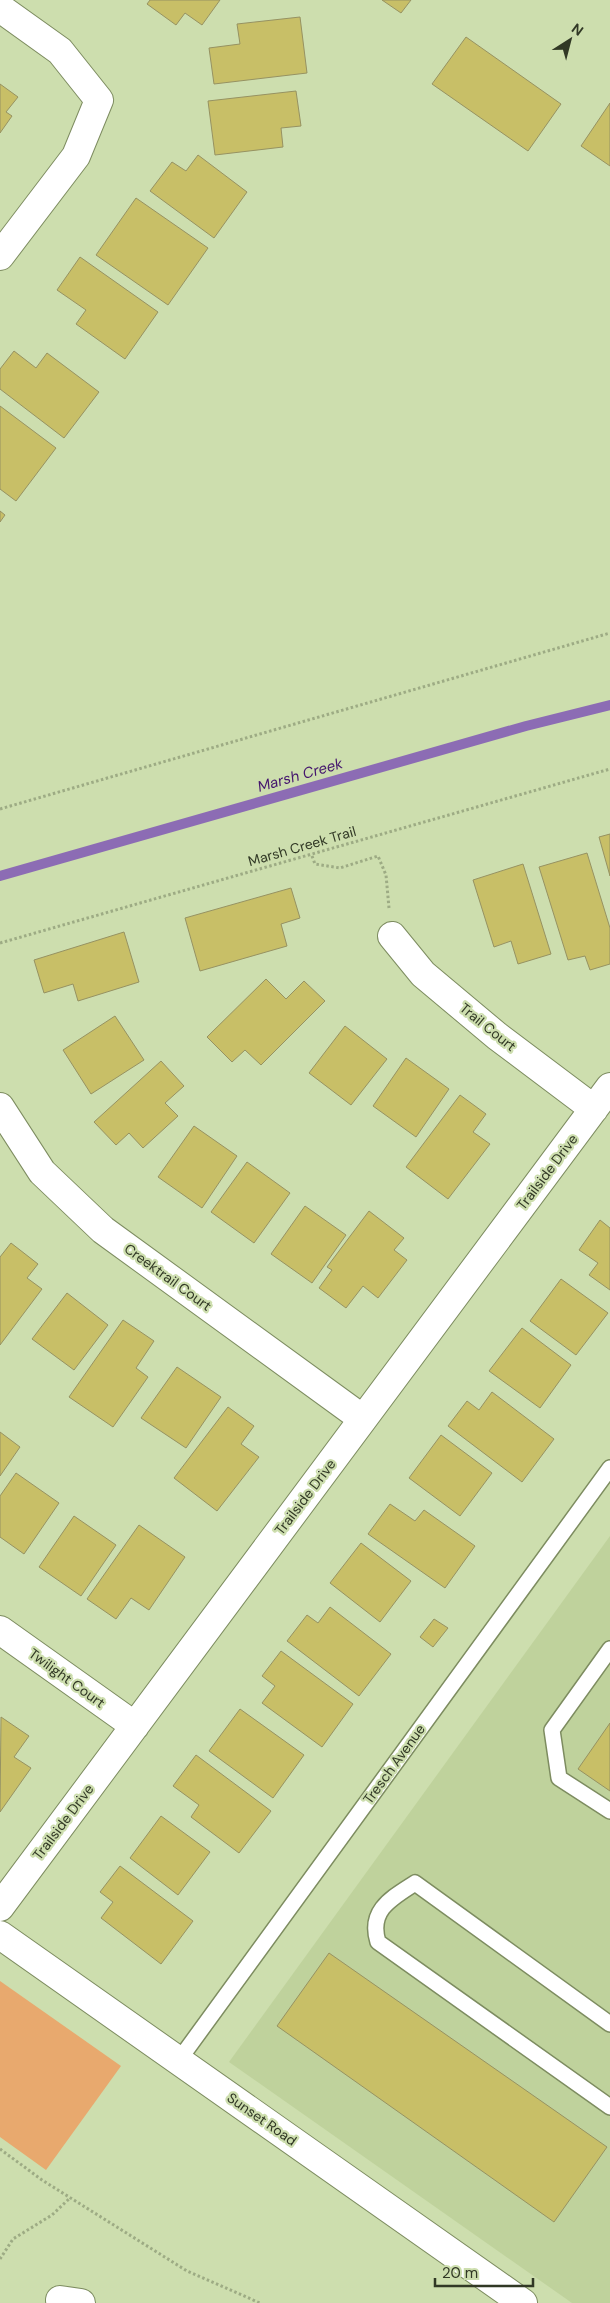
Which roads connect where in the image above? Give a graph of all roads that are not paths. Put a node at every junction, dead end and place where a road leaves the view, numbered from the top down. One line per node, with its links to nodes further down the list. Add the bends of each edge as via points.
1 (0, 8): 2 (street, via 60,51 99,100 76,156)
2 (0, 256)
3 (392, 936): 4 (street, Trail Court, via 423,974 497,1036)
4 (602, 1098): 6 (street, Trailside Drive)
5 (0, 1107): 6 (street, Creektrail Court, via 42,1172 103,1230)
6 (363, 1419): 10 (street, Trailside Drive)
7 (610, 1468): 15 (lane, Tresch Avenue)
8 (0, 1630): 10 (street, Twilight Court)
9 (610, 1649): 11 (lane, via 552,1730 559,1778)
10 (135, 1726): 12 (street, Trailside Drive)
11 (610, 1811)
12 (0, 1907)
13 (0, 1935): 15 (street, Sunset Road)
14 (610, 2024): 16 (lane, via 415,1883 382,1907 375,1932 378,1942)
15 (178, 2060): 17 (street, Sunset Road)
16 (610, 2107)
17 (523, 2303)

